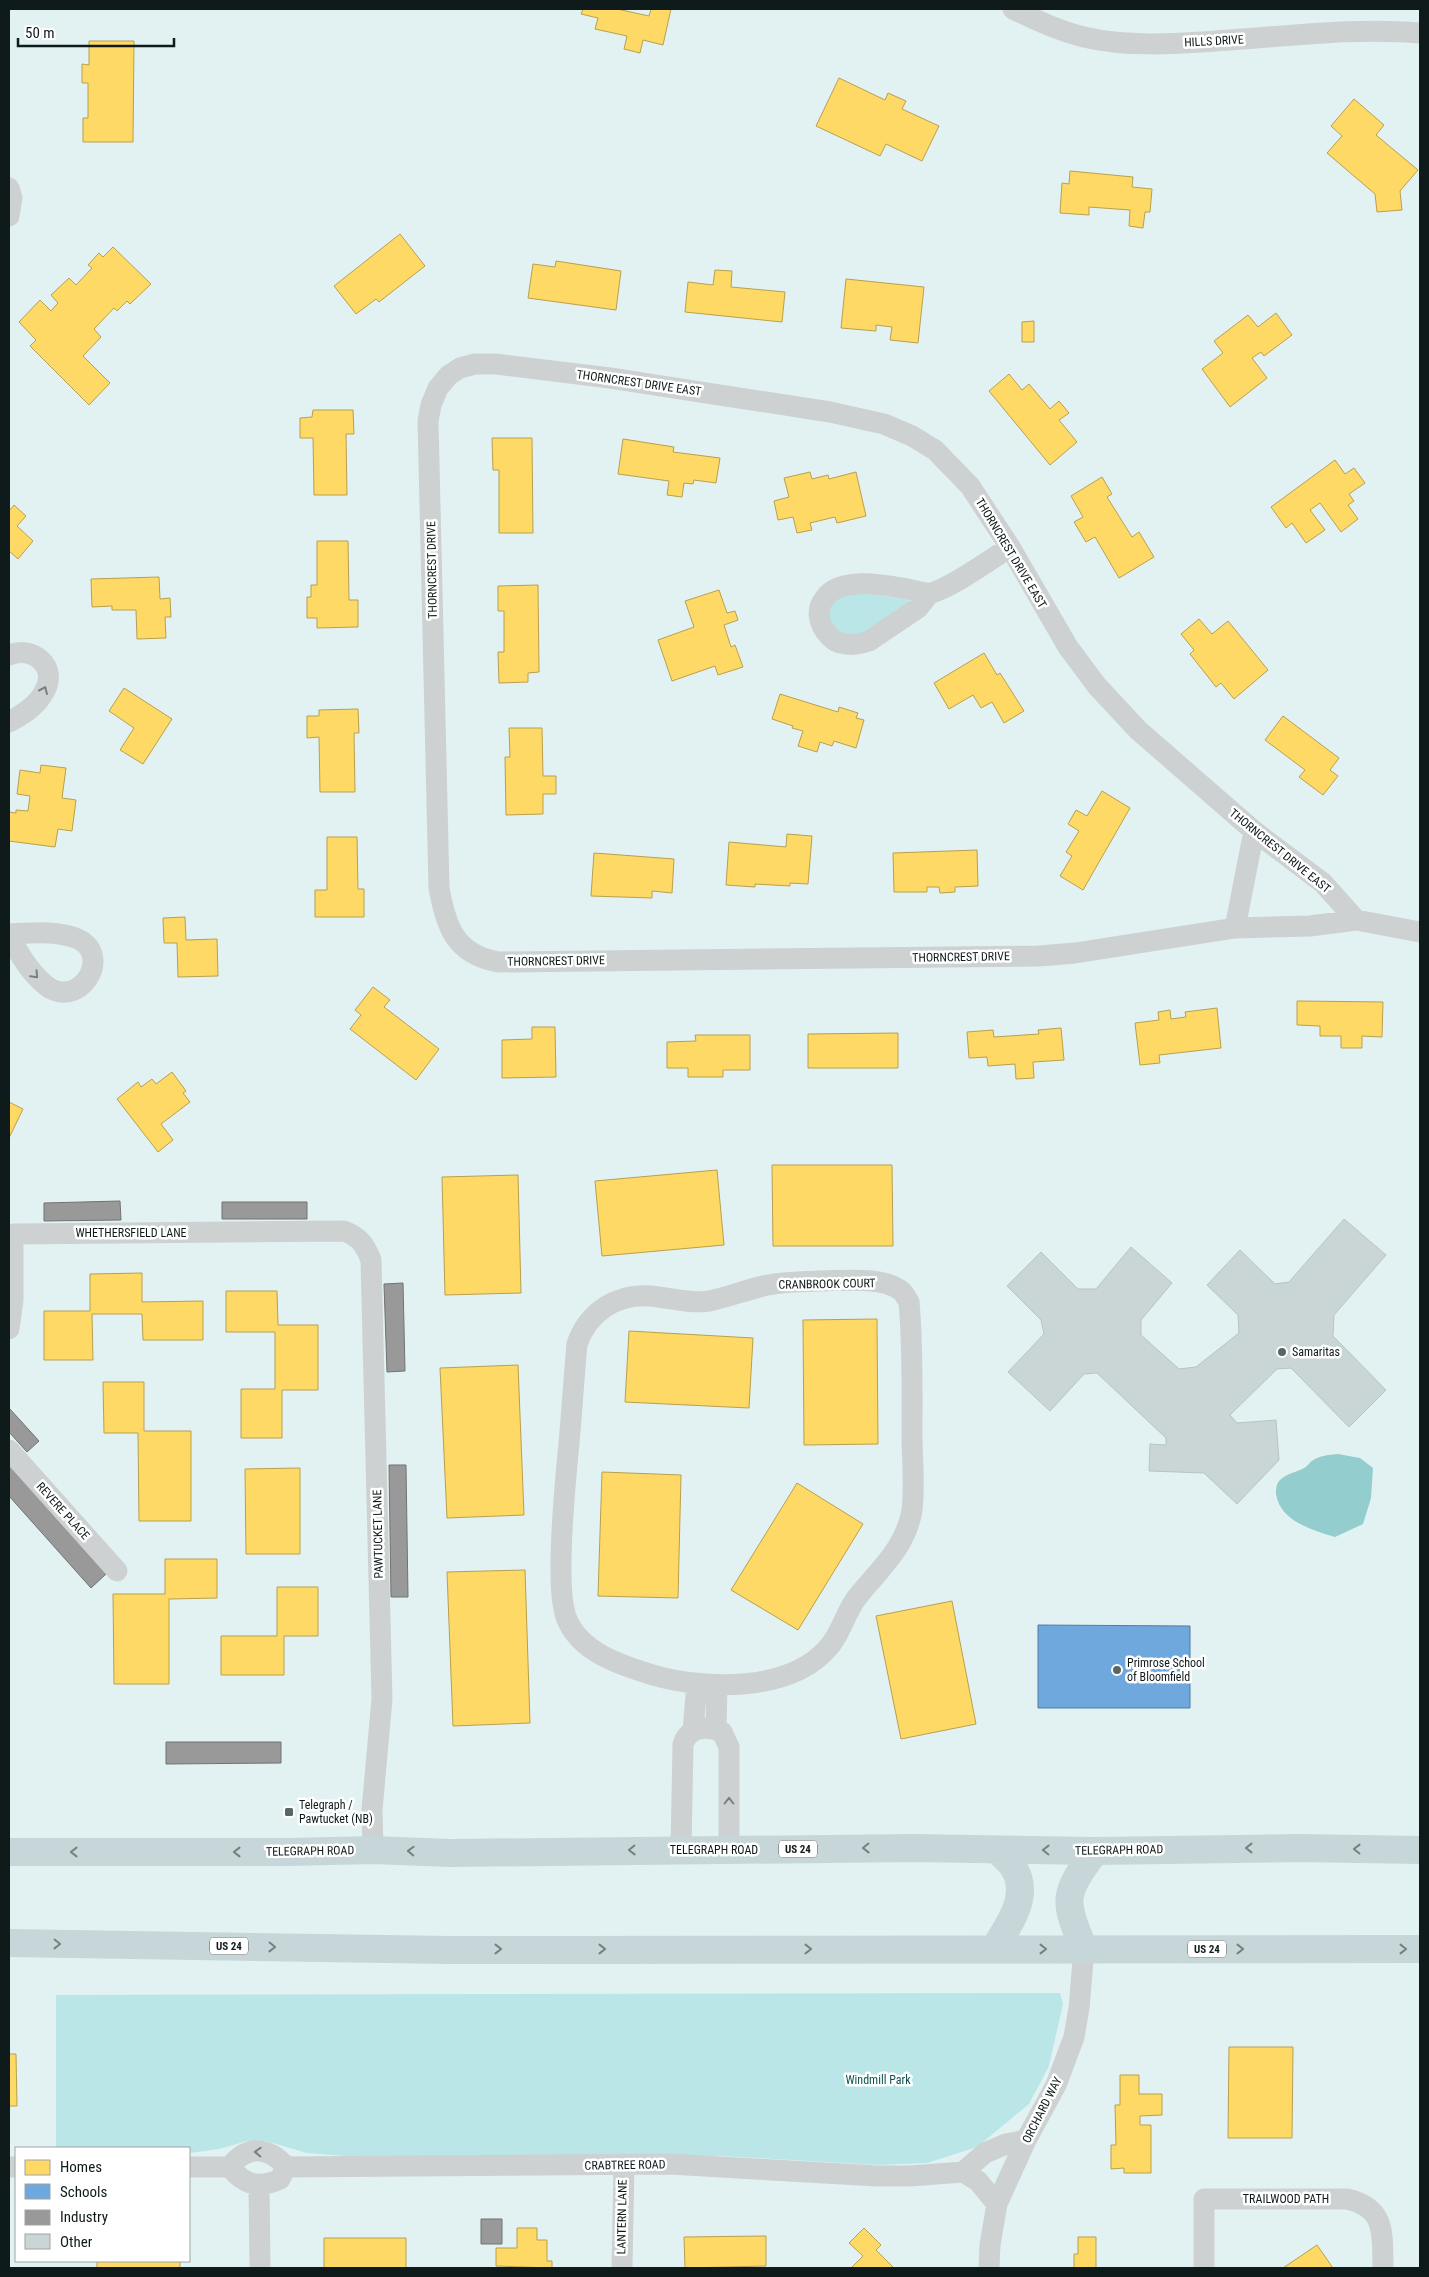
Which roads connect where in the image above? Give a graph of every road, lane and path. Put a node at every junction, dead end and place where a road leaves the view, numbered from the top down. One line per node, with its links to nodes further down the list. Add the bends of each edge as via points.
1 (1014, 9): 2 (street, HILLS DRIVE, via 1057,29 1112,42 1191,43 1385,30)
2 (1420, 33)
3 (9, 188): 4 (street, via 12,198)
4 (9, 216)
5 (449, 375): 6 (street, THORNCREST DRIVE EAST, via 475,364 519,366 830,412 884,424 935,450 954,468); 12 (street, THORNCREST DRIVE, via 438,388 428,421 439,888 450,930 464,949 480,959 498,962 998,957 1075,952)
6 (1010, 547): 7 (street, via 956,582); 10 (street, THORNCREST DRIVE EAST, via 1064,641 1098,686 1138,730)
7 (930, 593): 7 (street, via 854,583 845,585 826,595 821,604 820,619 831,638 847,644 861,643 918,608)
8 (9, 655): 9 (street, one-way to 8, via 37,703 48,680 42,660 32,653)
9 (9, 722)
10 (1254, 831): 11 (street, THORNCREST DRIVE EAST, via 1323,883); 12 (street)
11 (1356, 920): 12 (street, THORNCREST DRIVE, via 1310,926); 13 (street, THORNCREST DRIVE)
12 (1235, 928)
13 (1420, 932)
14 (344, 1231): 15 (street, WHETHERSFIELD LANE, via 13,1234 13,1300); 21 (street, PAWTUCKET LANE, via 357,1236 371,1260 382,1698 372,1810)
15 (9, 1329)
16 (9, 1450): 17 (street, REVERE PLACE)
17 (117, 1571)
18 (707, 1684): 18 (street, CRANBROOK COURT, via 744,1684 771,1679 791,1673 816,1659 829,1648 851,1604 892,1558 902,1541 912,1511 910,1317 909,1302 902,1290 890,1284 864,1281 783,1283 694,1302 650,1296 620,1299 599,1310 581,1332 577,1344 563,1504 561,1580 566,1616 579,1638 610,1659 664,1678); 19 (street); 20 (street)
19 (693, 1730): 20 (street); 22 (street, via 686,1735 683,1744)
20 (716, 1730): 23 (street, one-way to 20, via 729,1747 722,1732)
21 (373, 1850): 22 (highway, TELEGRAPH ROAD / US 24, one-way to 21, via 450,1853); 27 (highway, TELEGRAPH ROAD / US 24, one-way to 27)
22 (681, 1850): 23 (highway, TELEGRAPH ROAD / US 24)
23 (728, 1850): 24 (highway, TELEGRAPH ROAD / US 24, one-way to 23)
24 (997, 1850): 26 (highway, TELEGRAPH ROAD / US 24, one-way to 24); 29 (highway, via 1015,1869 1020,1896 1016,1912)
25 (1420, 1850): 26 (highway, TELEGRAPH ROAD / US 24, one-way to 26)
26 (1095, 1851): 30 (highway, via 1076,1877 1068,1899 1070,1916)
27 (9, 1852)
28 (9, 1944): 29 (highway, US 24, one-way to 29, via 449,1950)
29 (994, 1949): 30 (highway, US 24, one-way to 30)
30 (1084, 1949): 31 (highway, US 24, one-way to 31); 32 (street, ORCHARD WAY, via 1074,2037 1056,2085)
31 (1420, 1949)
32 (1026, 2140): 37 (street, via 985,2152); 39 (street, ORCHARD WAY)
33 (624, 2165): 36 (street, CRABTREE ROAD); 37 (street, CRABTREE ROAD, via 711,2166 877,2176); 41 (street, LANTERN LANE)
34 (230, 2166): 35 (street); 36 (street, one-way to 34, via 277,2156 252,2151 242,2154); 38 (street, via 247,2182)
35 (190, 2167)
36 (286, 2167): 38 (street, via 280,2179)
37 (963, 2172): 39 (street, via 978,2181)
38 (259, 2186): 40 (street)
39 (998, 2204): 42 (street, ORCHARD WAY)
40 (260, 2268)
41 (622, 2268)
42 (989, 2268)
43 (1204, 2268): 44 (street, TRAILWOOD PATH, via 1204,2199 1347,2199 1371,2208 1377,2217 1382,2229)
44 (1383, 2268)

